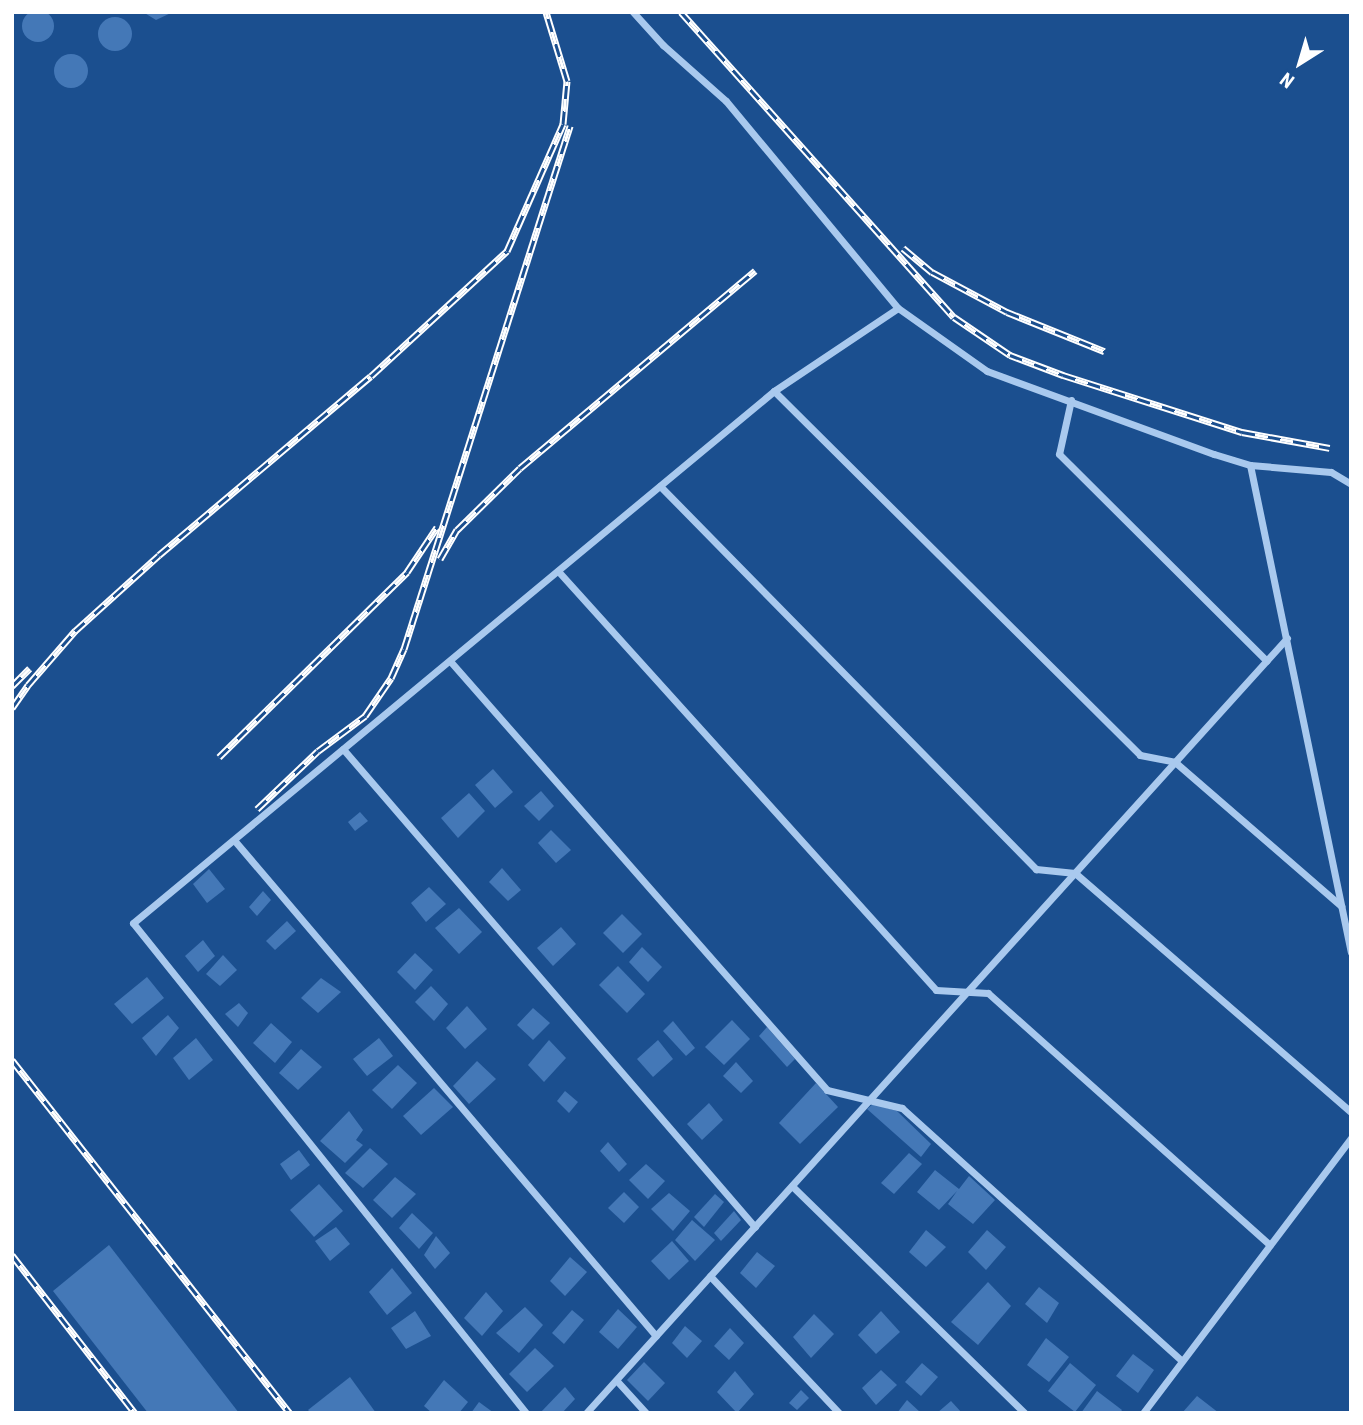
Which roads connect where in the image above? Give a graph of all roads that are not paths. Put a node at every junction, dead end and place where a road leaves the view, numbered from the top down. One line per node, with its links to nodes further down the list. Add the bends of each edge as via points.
1 (633, 12): 2 (street, via 726,101)
2 (898, 308): 3 (street); 4 (street, via 986,371)
3 (774, 391): 7 (street); 13 (street, via 1140,755)
4 (1072, 400): 5 (street); 10 (street, via 1059,454)
5 (1250, 465): 6 (street, via 1331,472); 9 (street)
6 (1351, 484)
7 (660, 486): 8 (street); 15 (street, via 1036,869)
8 (558, 570): 11 (street); 18 (street, via 936,990)
9 (1287, 638): 10 (street); 16 (street)
10 (1267, 660): 13 (street)
11 (450, 661): 12 (street); 19 (street, via 827,1090)
12 (342, 749): 14 (street); 23 (street)
13 (1175, 762): 15 (street); 16 (street)
14 (234, 840): 26 (street); 29 (street, via 133,923)
15 (1075, 873): 18 (street); 20 (street)
16 (1341, 906): 17 (street)
17 (1351, 952)
18 (966, 993): 19 (street); 24 (street, via 988,993)
19 (870, 1099): 22 (street); 27 (street, via 902,1108)
20 (1351, 1112)
21 (1351, 1138): 24 (street)
22 (792, 1186): 23 (street); 33 (street)
23 (755, 1227): 25 (street)
24 (1270, 1245): 27 (street)
25 (710, 1276): 26 (street); 32 (street)
26 (656, 1336): 28 (street)
27 (1182, 1361): 34 (street)
28 (617, 1381): 30 (street); 31 (street)
29 (526, 1413)
30 (586, 1413)
31 (646, 1413)
32 (839, 1413)
33 (1025, 1413)
34 (1143, 1413)

